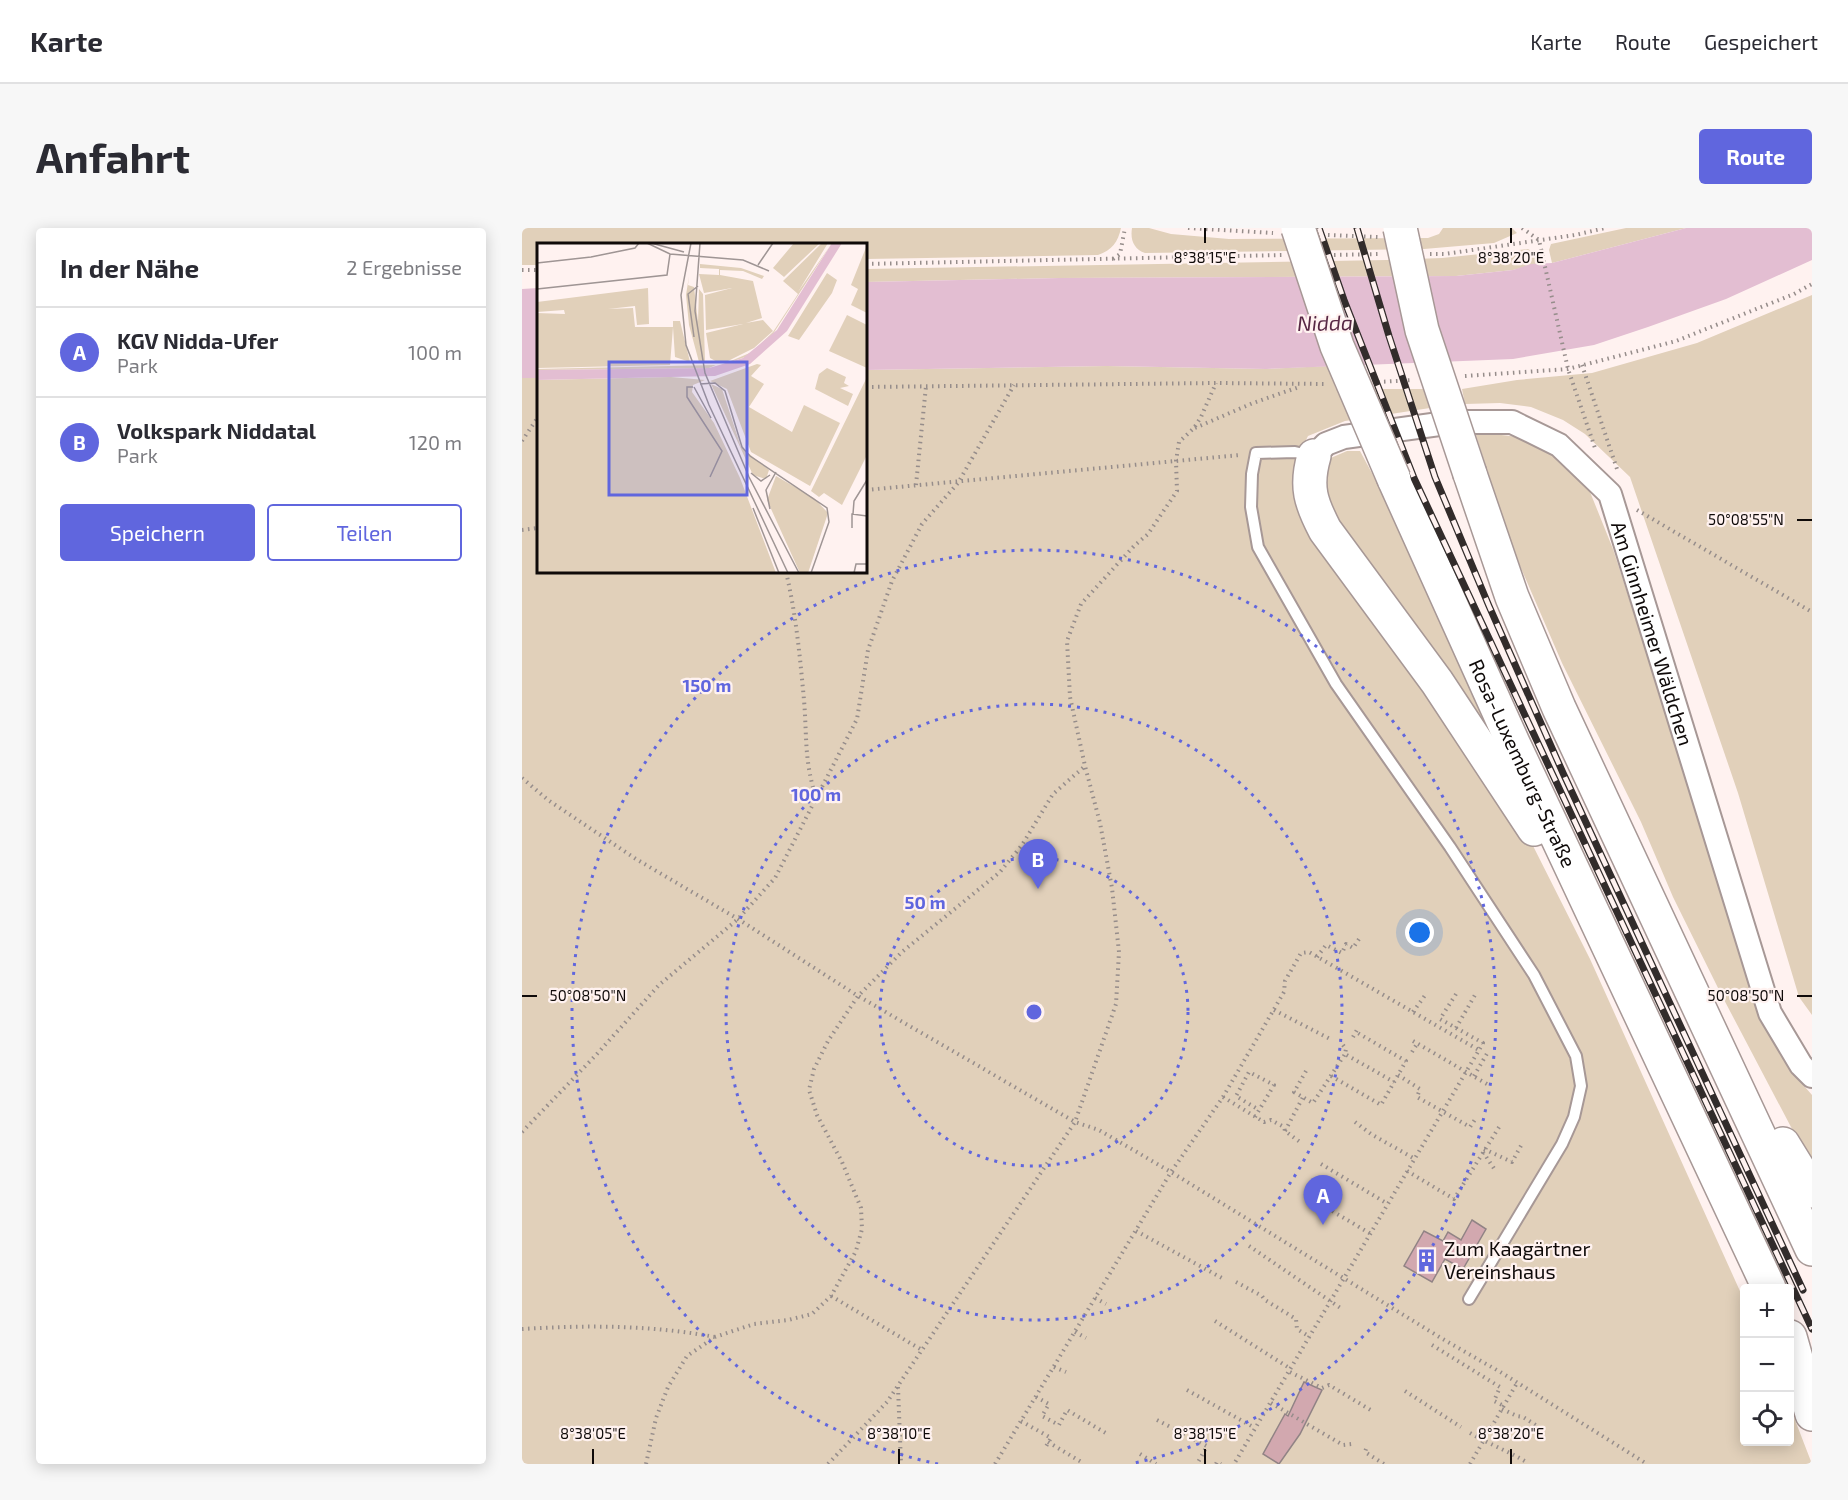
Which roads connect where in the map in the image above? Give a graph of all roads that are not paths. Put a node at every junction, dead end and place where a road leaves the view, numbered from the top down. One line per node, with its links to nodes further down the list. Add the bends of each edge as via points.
1 (1298, 228): 4 (highway, Rosa-Luxemburg-Straße, bridge, via 1337,346 1462,633)
2 (1400, 228): 5 (highway, bridge, via 1422,330 1512,597 1559,708)
3 (1314, 456): 4 (highway, via 1309,493 1325,530 1437,682); 6 (street, Am Ginnheimer Wäldchen, via 1326,444 1344,436 1454,423 1512,423 1559,446 1610,494 1770,1013 1801,1065); 10 (lane, via 1295,452 1256,453 1251,507 1258,547 1336,684 1534,975 1576,1056 1581,1086 1574,1117 1562,1144)
4 (1612, 951): 9 (highway, Rosa-Luxemburg-Straße)
5 (1709, 1025): 7 (highway); 8 (highway)
6 (1812, 1076)
7 (1812, 1191)
8 (1812, 1249)
9 (1767, 1284)
10 (1469, 1299)
11 (1791, 1338): 13 (highway)
12 (1791, 1338): 14 (highway)
13 (1812, 1380)
14 (1812, 1414)

